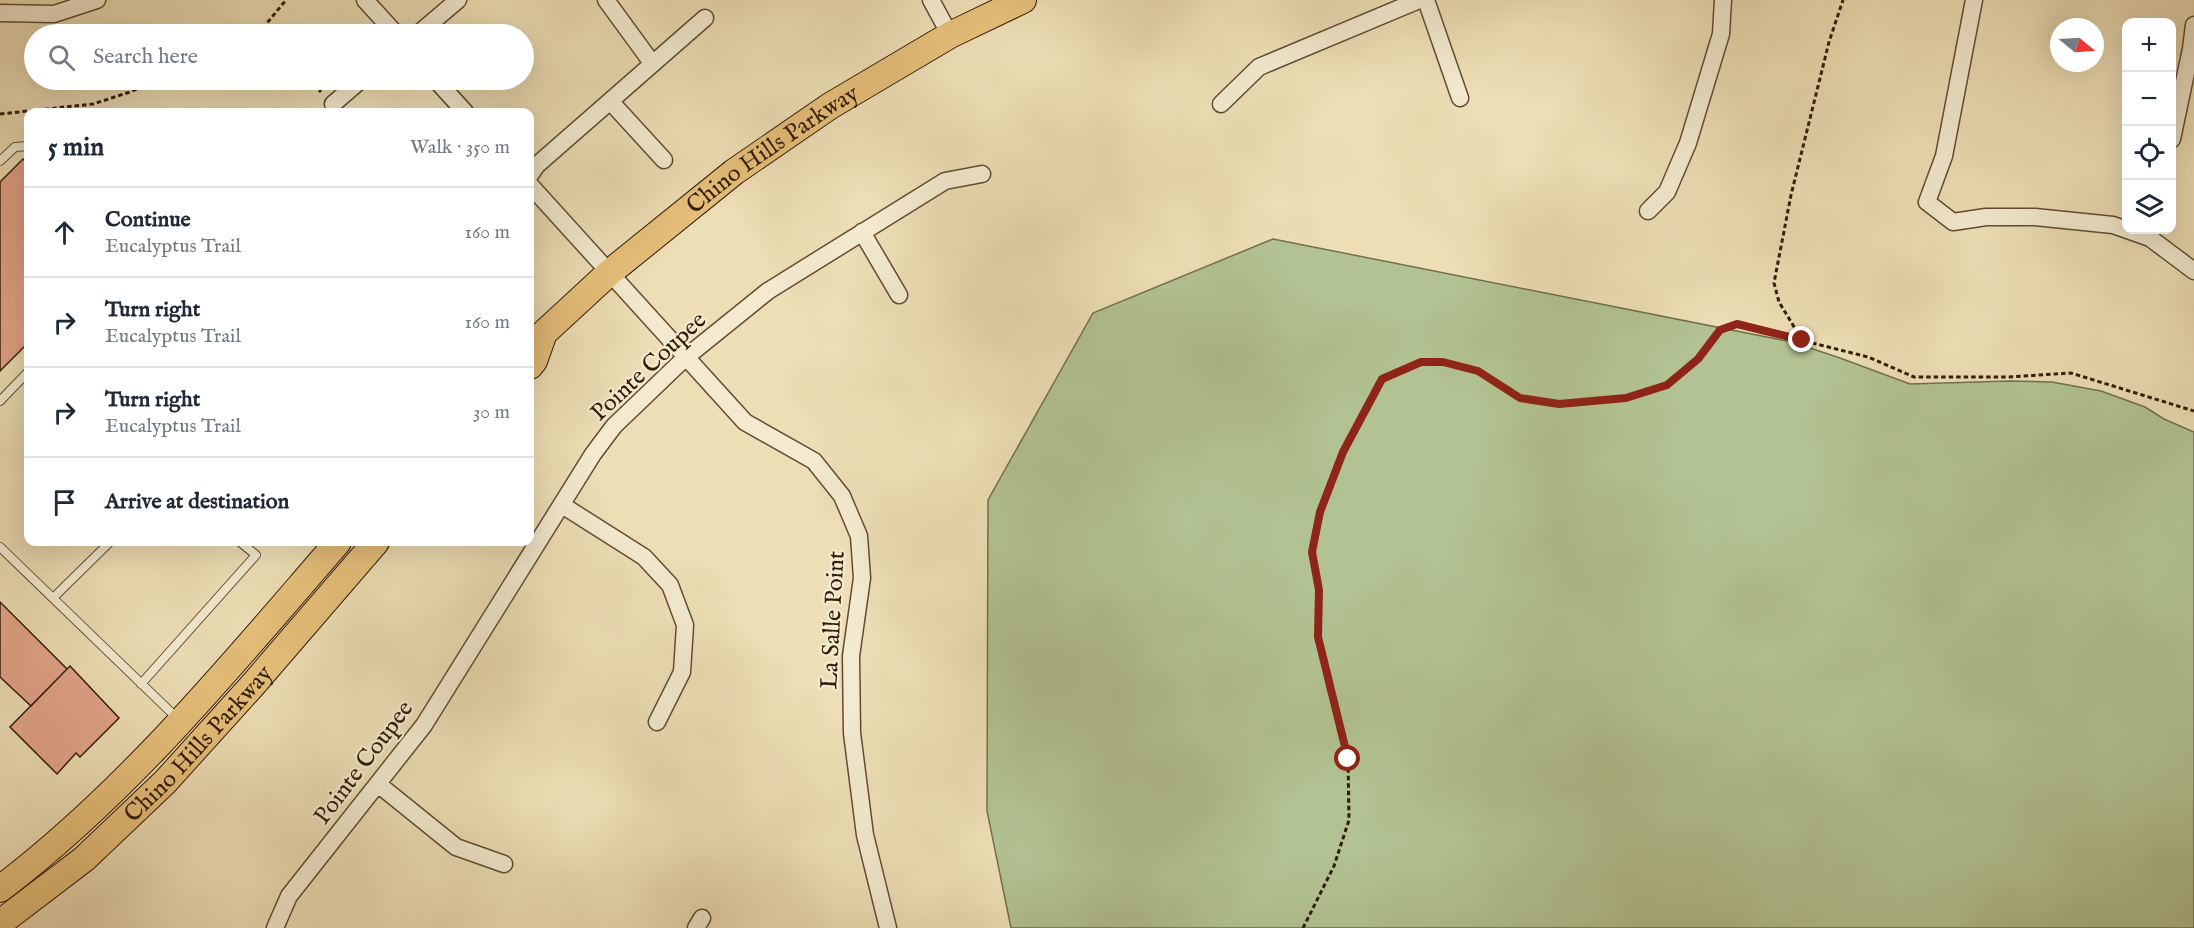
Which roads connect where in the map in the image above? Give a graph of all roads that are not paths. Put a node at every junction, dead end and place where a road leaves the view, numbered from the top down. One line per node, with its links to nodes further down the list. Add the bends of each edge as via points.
1 (97, 0): 11 (street, via 54,14)
2 (365, 0): 13 (street)
3 (458, 0): 14 (street)
4 (606, 0): 17 (street)
5 (931, 0): 16 (street)
6 (1023, 0): 16 (main road, Chino Hills Parkway)
7 (1419, 0): 23 (street, via 1259,67)
8 (1426, 0): 20 (street)
9 (1724, 0): 32 (street, via 1721,34 1688,143 1667,192)
10 (1974, 0): 33 (street, via 1944,156 1927,202 1953,222 2035,217)
11 (0, 13)
12 (705, 18): 17 (street)
13 (387, 24)
14 (430, 24)
15 (2194, 25): 25 (street)
16 (950, 35): 37 (main road, Chino Hills Parkway, via 830,106 734,172)
17 (652, 63): 21 (street)
18 (349, 90): 22 (street)
19 (445, 90): 24 (street)
20 (1461, 98)
21 (610, 101): 27 (street); 29 (street)
22 (333, 104)
23 (1221, 104)
24 (461, 108)
25 (2175, 126)
26 (24, 146): 28 (lane, via 15,147)
27 (664, 160)
28 (0, 161)
29 (534, 169)
30 (982, 174): 34 (street, Pointe Coupee, via 945,181)
31 (534, 189): 37 (street, La Salle Point)
32 (1648, 211)
33 (2122, 227)
34 (862, 232): 38 (street); 40 (street, Pointe Coupee, via 768,291)
35 (2151, 234): 36 (street)
36 (2194, 271)
37 (609, 273): 39 (main road, Chino Hills Parkway); 40 (street, La Salle Point)
38 (899, 295)
39 (537, 334): 41 (main road, Chino Hills Parkway)
40 (685, 357): 44 (street, Pointe Coupee, via 614,426); 59 (street, La Salle Point, via 745,422 814,461 842,496 860,536 862,578 851,656 852,733 865,835)
41 (534, 361)
42 (24, 376): 43 (lane)
43 (0, 401)
44 (562, 505): 53 (street, via 644,557 670,585 685,625 682,672); 54 (street, Pointe Coupee, via 424,725)
45 (106, 546): 50 (lane)
46 (245, 546): 51 (lane, via 256,555)
47 (335, 546): 52 (main road, Chino Hills Parkway)
48 (373, 546): 57 (main road, Chino Hills Parkway, via 165,782 84,859)
49 (0, 547): 50 (lane)
50 (53, 598): 51 (lane)
51 (141, 684): 52 (lane)
52 (181, 722): 56 (main road, Chino Hills Parkway, via 118,788)
53 (657, 722)
54 (378, 784): 55 (street, via 456,847); 58 (street, Pointe Coupee, via 289,896)
55 (504, 864)
56 (0, 889)
57 (0, 923)
58 (276, 928)
59 (888, 928)

